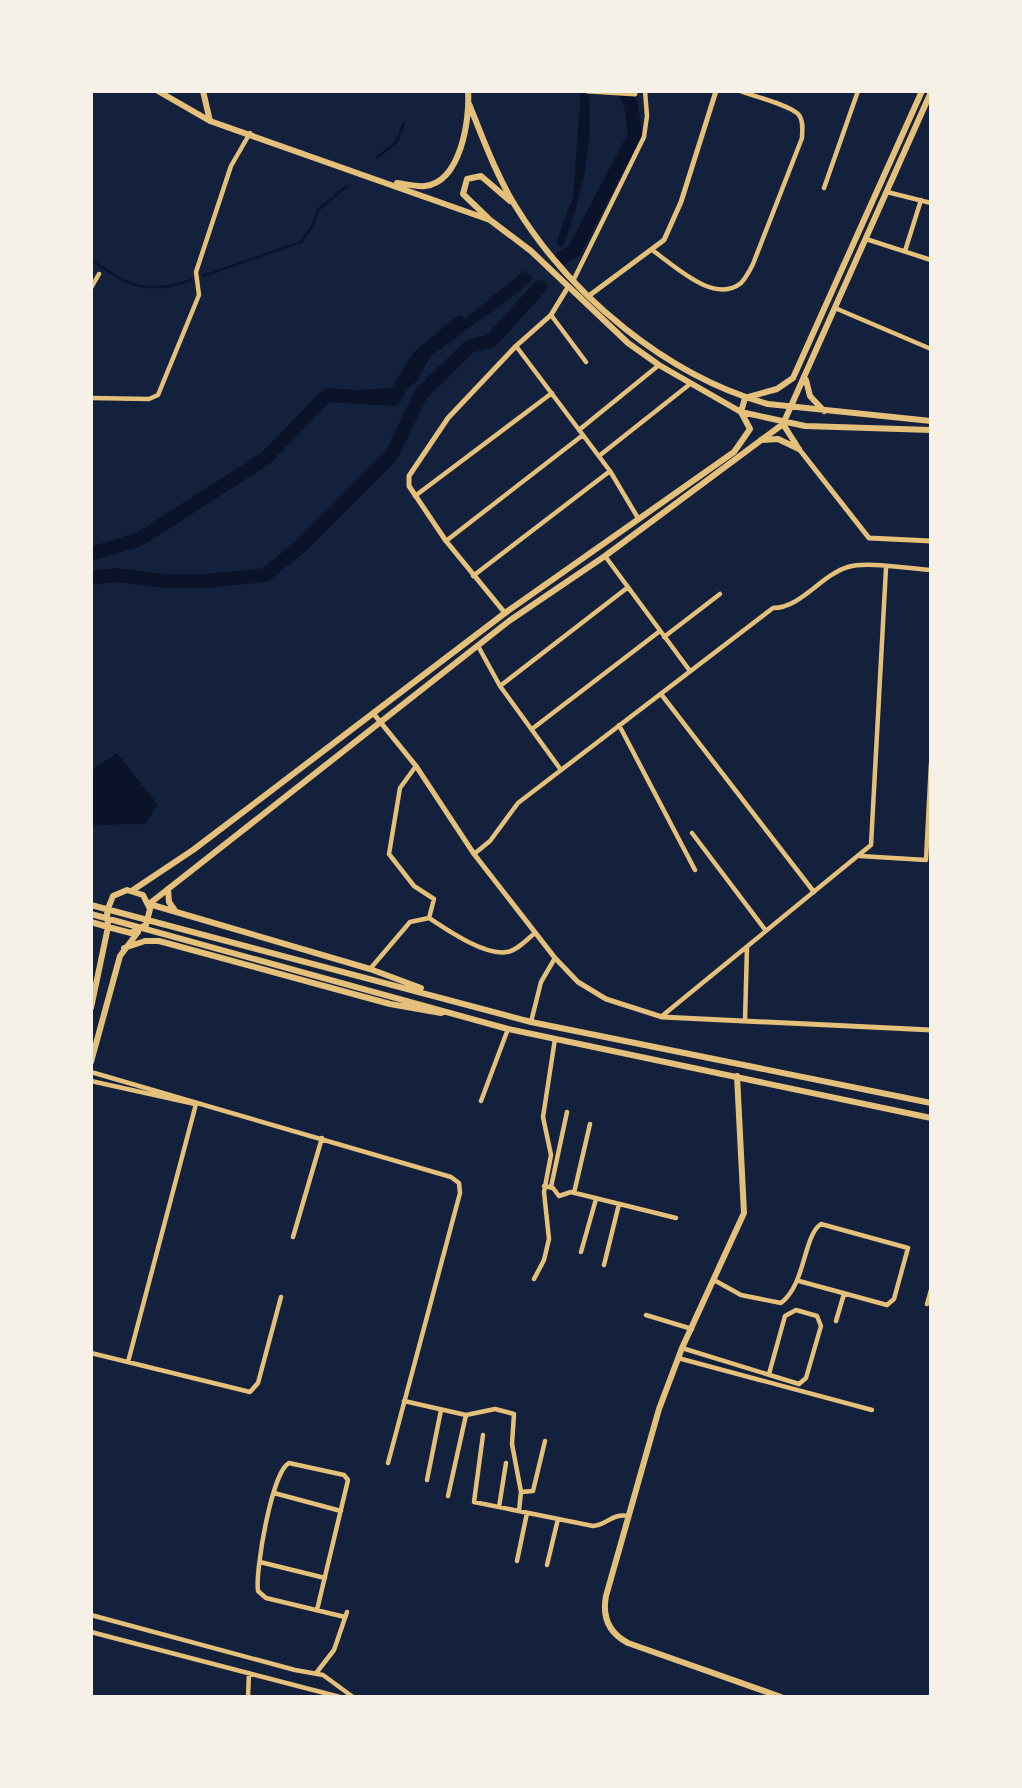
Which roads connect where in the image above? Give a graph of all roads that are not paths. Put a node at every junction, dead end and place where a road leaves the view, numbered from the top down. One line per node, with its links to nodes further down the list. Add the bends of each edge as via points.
1 (158, 91): 15 (main road)
2 (203, 91): 15 (main road)
3 (468, 91): 14 (main road)
4 (587, 91): 9 (main road)
5 (716, 91): 25 (main road, via 681,202 664,240)
6 (740, 91): 25 (street, via 790,109 802,124 802,138 754,264 741,282 727,290 701,285)
7 (858, 91): 18 (street)
8 (922, 91): 39 (main road)
9 (594, 92): 10 (main road)
10 (611, 92): 13 (main road)
11 (646, 92): 13 (street); 29 (street, via 644,137)
12 (931, 92): 19 (main road)
13 (635, 94)
14 (469, 104): 17 (main road, via 466,134 448,172 427,186); 22 (main road)
15 (210, 121): 16 (main road)
16 (250, 133): 17 (main road); 43 (street, via 231,166 196,272 199,295 158,395 149,399)
17 (388, 182): 23 (main road)
18 (824, 187)
19 (887, 192): 20 (street); 24 (main road)
20 (921, 200): 21 (street); 26 (street)
21 (931, 203)
22 (514, 205): 23 (main road, via 484,178 470,177 463,194); 29 (main road)
23 (490, 220): 30 (main road)
24 (866, 239): 26 (street); 33 (main road)
25 (652, 250): 32 (main road)
26 (905, 251): 27 (street)
27 (931, 260)
28 (99, 274): 31 (street)
29 (574, 279): 32 (main road)
30 (568, 287): 34 (main road); 38 (main road, via 615,332)
31 (91, 288)
32 (590, 295): 44 (main road, via 665,358)
33 (835, 308): 36 (street); 40 (main road)
34 (551, 315): 35 (main road); 37 (street)
35 (516, 346): 42 (street); 57 (main road, via 448,418 413,466 409,481)
36 (931, 349)
37 (586, 362)
38 (659, 365): 41 (main road); 50 (street)
39 (793, 378): 40 (main road, via 793,387); 44 (main road, via 777,389)
40 (804, 382): 45 (main road); 47 (main road)
41 (690, 384): 46 (main road); 55 (street)
42 (552, 393): 50 (street); 57 (street)
43 (91, 398)
44 (745, 398): 45 (main road); 46 (main road)
45 (792, 408): 47 (main road); 49 (main road)
46 (741, 412): 49 (main road); 58 (main road, via 750,429 734,452)
47 (825, 412): 48 (main road)
48 (931, 421)
49 (783, 424): 51 (main road); 53 (main road); 54 (main road)
50 (579, 430): 52 (street)
51 (931, 430)
52 (583, 435): 55 (street); 59 (street)
53 (759, 440): 54 (main road, via 778,439); 61 (main road)
54 (799, 449): 60 (main road, via 869,538)
55 (599, 456): 56 (street)
56 (610, 471): 58 (street); 64 (street)
57 (415, 496): 59 (main road)
58 (638, 518): 67 (main road)
59 (446, 541): 64 (main road)
60 (931, 541)
61 (605, 556): 65 (street); 70 (main road)
62 (886, 568): 63 (street); 71 (street, via 852,566 829,574 786,608 773,608); 83 (street, via 871,845)
63 (931, 570)
64 (473, 576): 67 (main road)
65 (627, 588): 68 (street); 72 (street)
66 (720, 594): 69 (street)
67 (505, 613): 74 (main road)
68 (660, 631): 69 (street); 77 (street)
69 (664, 637): 71 (street)
70 (477, 645): 72 (street); 75 (main road)
71 (690, 671): 73 (street)
72 (500, 686): 77 (street)
73 (661, 694): 76 (street); 87 (street)
74 (373, 713): 75 (main road); 86 (main road, via 193,850)
75 (380, 723): 79 (main road); 85 (main road)
76 (619, 725): 80 (street); 84 (street)
77 (531, 729): 80 (street)
78 (931, 763): 83 (street, via 926,860)
79 (416, 766): 82 (main road); 92 (street, via 400,788 389,854 414,886 434,899)
80 (561, 770): 82 (street, via 517,803 490,841)
81 (692, 833): 95 (street)
82 (474, 854): 97 (main road)
83 (858, 856): 87 (street)
84 (695, 870)
85 (168, 889): 88 (main road); 90 (main road, via 169,902)
86 (132, 890): 88 (main road); 94 (main road, via 117,893 110,901)
87 (814, 892): 95 (street)
88 (149, 904): 90 (main road); 96 (main road, via 149,920)
89 (91, 905): 102 (main road)
90 (178, 913): 101 (main road)
91 (91, 914): 104 (main road)
92 (429, 918): 97 (street, via 463,940 504,953); 101 (street, via 410,922)
93 (91, 922): 94 (main road)
94 (108, 927): 96 (main road); 103 (main road)
95 (766, 931): 99 (street)
96 (138, 932): 98 (main road)
97 (535, 933): 100 (main road)
98 (124, 947): 104 (main road, via 159,941 390,1004); 111 (main road)
99 (747, 947): 105 (street); 106 (street)
100 (555, 958): 105 (main road, via 578,982 606,999); 107 (street, via 541,982)
101 (370, 969): 102 (main road)
102 (442, 997): 107 (main road)
103 (91, 1008)
104 (462, 1015): 108 (main road)
105 (662, 1017): 106 (main road)
106 (745, 1021): 109 (main road)
107 (531, 1022): 117 (main road)
108 (508, 1029): 110 (main road); 115 (street)
109 (931, 1030)
110 (555, 1039): 113 (main road); 122 (street, via 543,1116 551,1155)
111 (91, 1062)
112 (91, 1072): 116 (street)
113 (737, 1076): 119 (main road); 132 (main road, via 744,1213)
114 (91, 1081): 116 (street)
115 (481, 1101)
116 (196, 1104): 121 (street); 144 (street)
117 (931, 1104)
118 (567, 1112): 123 (street)
119 (931, 1118)
120 (590, 1124): 124 (street)
121 (322, 1138): 128 (street); 146 (street, via 451,1177 460,1188)
122 (544, 1185): 123 (street); 131 (street, via 549,1239)
123 (551, 1187): 124 (street, via 559,1196)
124 (574, 1193): 125 (street)
125 (597, 1199): 126 (street); 129 (street)
126 (619, 1204): 127 (street); 130 (street)
127 (676, 1219)
128 (293, 1237)
129 (581, 1252)
130 (604, 1265)
131 (534, 1279)
132 (714, 1280): 133 (street, via 741,1295 776,1304 786,1299); 140 (main road)
133 (799, 1281): 135 (street); 135 (street, via 814,1231 821,1224 908,1248 891,1303 881,1305)
134 (931, 1290): 137 (street)
135 (844, 1294): 139 (street)
136 (281, 1297): 144 (street, via 253,1391 243,1393)
137 (927, 1304)
138 (646, 1314): 140 (street)
139 (836, 1321)
140 (692, 1329): 141 (main road)
141 (682, 1349): 143 (main road); 145 (street)
142 (91, 1353): 144 (street)
143 (678, 1358): 148 (street); 162 (main road)
144 (128, 1362)
145 (769, 1374): 145 (street, via 804,1382 821,1326 817,1316 796,1310 785,1317)
146 (404, 1401): 147 (street); 152 (street)
147 (441, 1410): 149 (street); 154 (street)
148 (872, 1410)
149 (466, 1415): 155 (street, via 495,1409 514,1414 512,1449); 157 (street)
150 (482, 1435): 158 (street, via 473,1499)
151 (545, 1441): 155 (street, via 533,1491)
152 (388, 1463)
153 (506, 1463): 158 (street)
154 (427, 1480)
155 (521, 1492): 160 (street)
156 (274, 1493): 159 (street); 159 (street, via 282,1468 289,1462 344,1475 349,1482); 165 (street)
157 (448, 1496)
158 (499, 1507): 160 (street)
159 (341, 1511): 167 (street)
160 (519, 1511): 161 (street)
161 (527, 1513): 163 (street); 164 (street)
162 (628, 1516): 163 (street, via 613,1516 597,1526); 176 (main road, via 605,1604 615,1634 628,1643)
163 (558, 1519): 166 (street)
164 (517, 1560)
165 (260, 1562): 167 (street); 168 (street, via 257,1589 261,1596)
166 (547, 1565)
167 (325, 1578): 168 (street)
168 (317, 1610): 171 (street, via 346,1614 334,1650)
169 (91, 1615): 171 (street)
170 (91, 1632): 172 (street)
171 (317, 1672): 175 (street)
172 (249, 1673): 173 (street); 174 (street)
173 (248, 1697)
174 (340, 1697)
175 (353, 1697)
176 (781, 1697)

